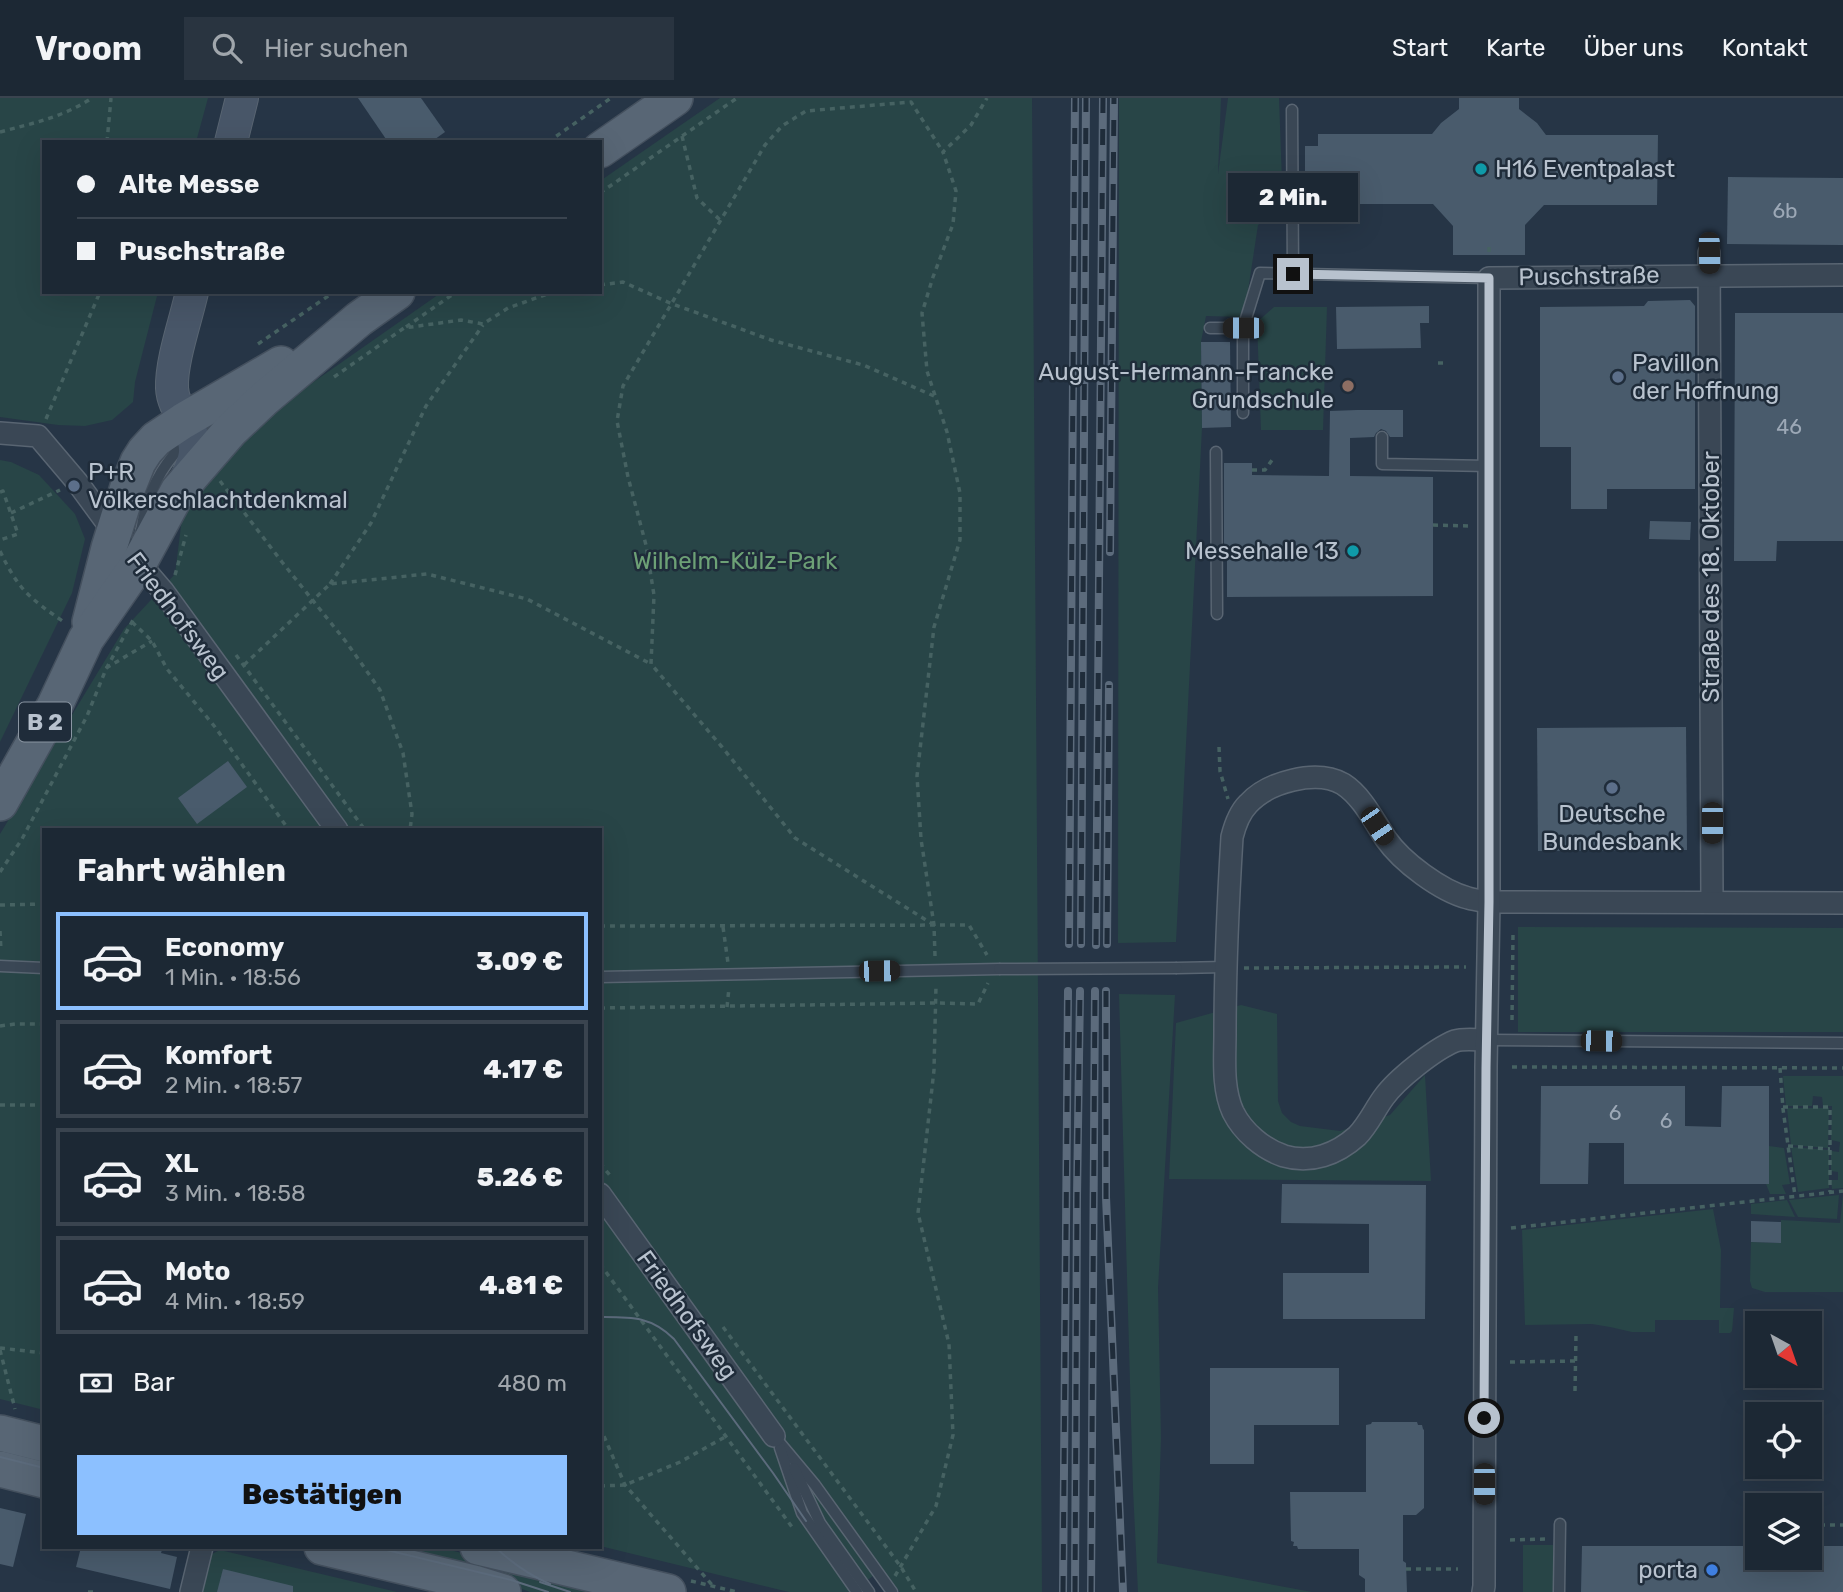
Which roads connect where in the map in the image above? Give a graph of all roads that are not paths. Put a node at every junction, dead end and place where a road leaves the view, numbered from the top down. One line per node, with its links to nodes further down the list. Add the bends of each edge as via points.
1 (242, 98): 4 (main road)
2 (657, 106): 5 (main road)
3 (1292, 110): 7 (lane)
4 (232, 140)
5 (602, 148)
6 (1709, 253): 8 (street, Straße des 18. Oktober)
7 (1293, 274): 10 (lane, Puschstraße); 15 (lane, Puschstraße, via 1260,273)
8 (1710, 275): 9 (street, Puschstraße); 10 (street, Puschstraße); 31 (street, Straße des 18. Oktober)
9 (1843, 275)
10 (1489, 278): 22 (street)
11 (192, 294): 18 (main road, via 172,383 174,402)
12 (394, 294): 13 (main road, B 2)
13 (359, 319): 16 (main road, B 2, via 265,398); 18 (main road, B 2, via 210,404)
14 (1210, 328): 15 (lane)
15 (1243, 328): 17 (lane)
16 (243, 409): 18 (main road, via 227,429); 23 (main road, B 2)
17 (1243, 413)
18 (194, 429): 23 (main road); 24 (main road, B 2, via 156,439 138,462); 25 (lane, via 152,489 141,530)
19 (0, 433): 24 (street, Friedhofsweg, via 38,436 67,491)
20 (1382, 437): 22 (lane, via 1382,464)
21 (1216, 452): 26 (lane)
22 (1489, 466): 30 (street)
23 (200, 480): 25 (main road, B 2, via 174,497)
24 (114, 532): 25 (street, Friedhofsweg); 27 (main road, B 2, via 96,596)
25 (139, 563): 27 (main road, B 2); 29 (street, Friedhofsweg)
26 (1217, 614)
27 (75, 630): 28 (main road, B 2, via 55,705)
28 (0, 803)
29 (336, 828)
30 (1489, 902): 31 (street); 34 (street, via 1447,890 1420,872 1389,843 1366,807 1342,784 1294,779 1258,795 1237,820 1232,837); 37 (street)
31 (1712, 902): 32 (street)
32 (1843, 903)
33 (0, 966): 35 (lane)
34 (1225, 967): 36 (lane, bridge); 37 (street, via 1225,1086 1232,1110 1258,1142 1294,1159 1315,1159 1358,1135 1387,1093 1428,1057 1456,1041)
35 (42, 968)
36 (602, 976)
37 (1487, 1040): 38 (lane); 55 (street)
38 (1843, 1043)
39 (609, 1190): 41 (street, Friedhofsweg)
40 (9, 1426): 42 (main road)
41 (774, 1436): 49 (lane, Friedhofsweg); 53 (lane, Friedhofsweg, via 806,1521); 54 (lane, Friedhofsweg, via 797,1472 820,1523)
42 (42, 1443)
43 (0, 1469): 44 (main road)
44 (42, 1480)
45 (1560, 1524): 56 (lane)
46 (202, 1549): 50 (street)
47 (330, 1549): 51 (main road)
48 (486, 1549): 52 (main road)
49 (890, 1589)
50 (191, 1592)
51 (503, 1592)
52 (668, 1592)
53 (857, 1592)
54 (869, 1592)
55 (1483, 1592)
56 (1559, 1592)

